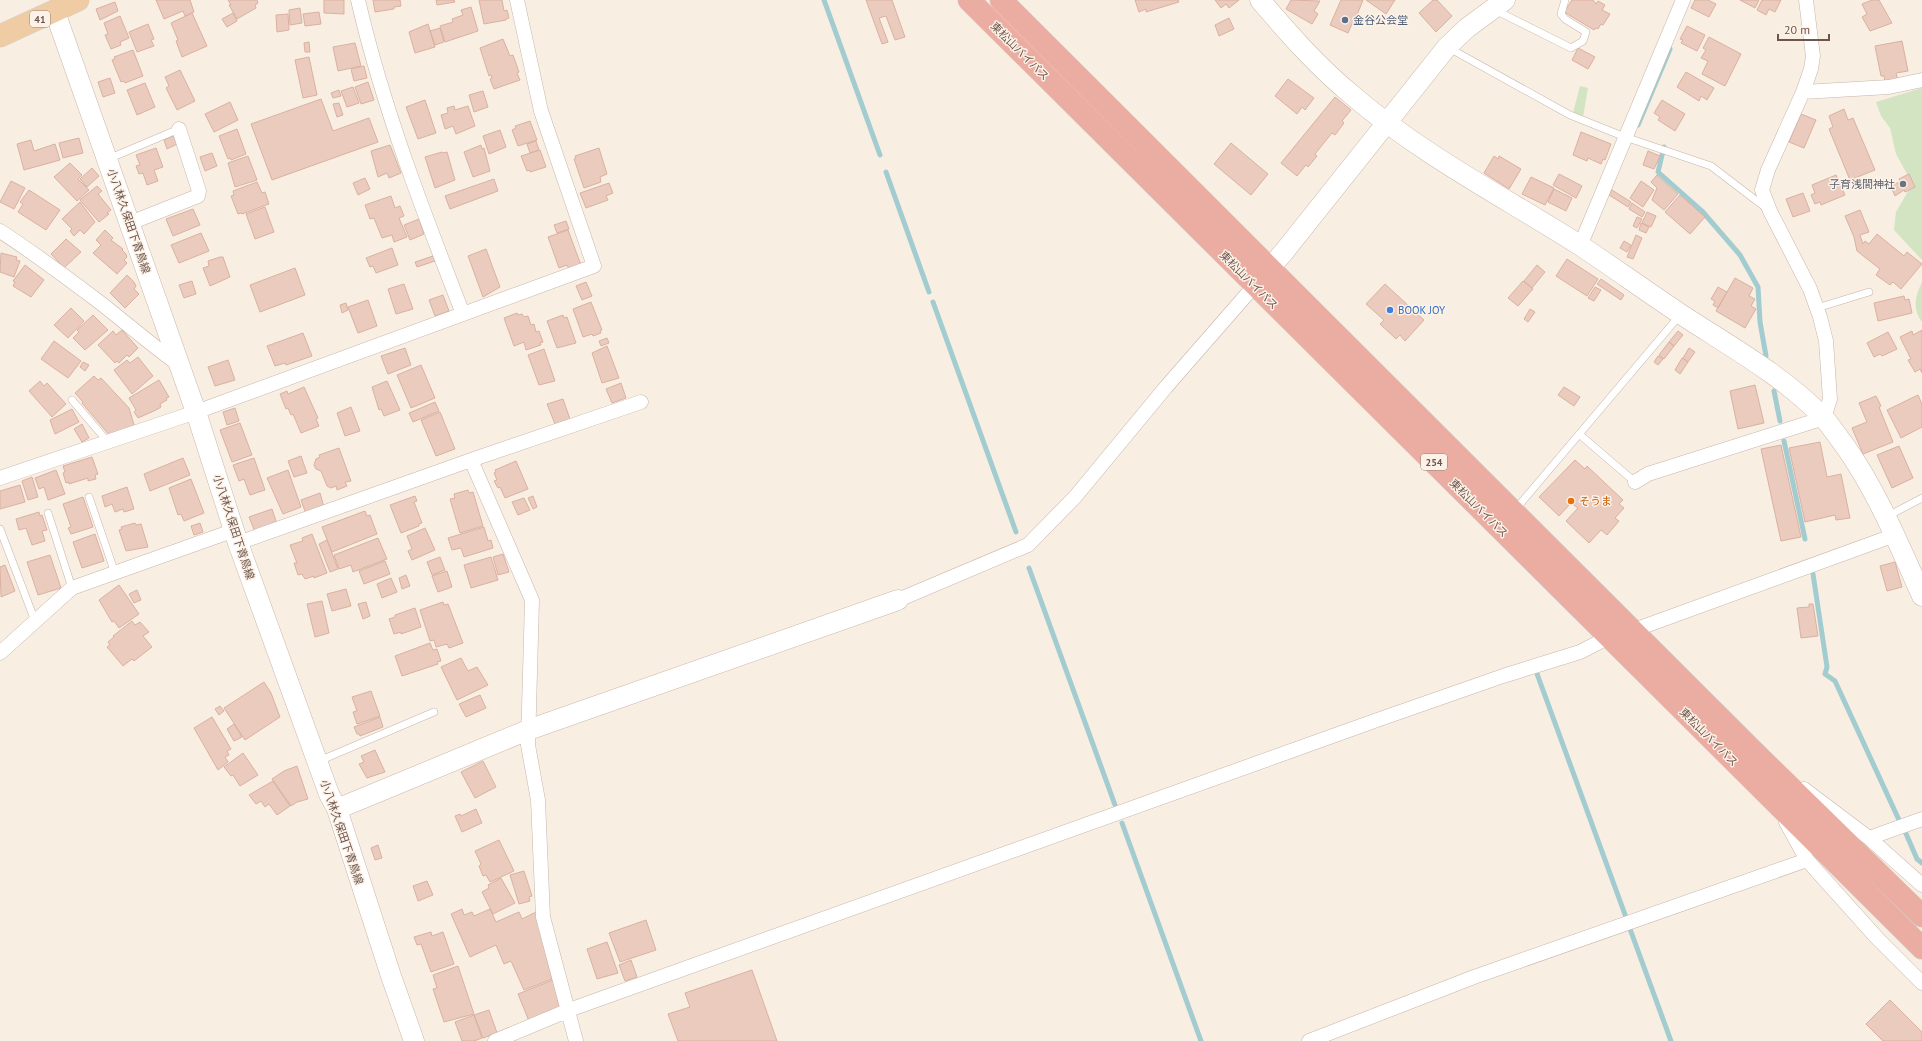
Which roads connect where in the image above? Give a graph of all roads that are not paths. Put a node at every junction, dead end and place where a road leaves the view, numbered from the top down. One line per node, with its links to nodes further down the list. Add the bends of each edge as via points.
1 (78, 0): 11 (main road, 41)
2 (358, 0): 28 (street, via 387,105)
3 (517, 0): 28 (street, via 541,111 594,266)
4 (969, 0): 25 (highway, 東松山バイパス / 254)
5 (1001, 0): 24 (highway, 東松山バイパス / 254)
6 (1260, 0): 16 (street, via 1307,53 1353,96)
7 (1565, 0): 10 (lane, via 1561,14 1586,32 1583,41 1571,48)
8 (1683, 0): 18 (street)
9 (1806, 0): 15 (street, via 1813,56)
10 (1498, 4): 13 (street)
11 (55, 12): 12 (main road, 41); 19 (street, 小八林久保田下青鳥線)
12 (0, 36)
13 (1447, 47): 16 (street); 18 (lane, via 1570,115)
14 (1922, 80): 15 (street, via 1889,87)
15 (1803, 92): 20 (street, via 1768,170 1762,190)
16 (1387, 123): 23 (street); 24 (street)
17 (178, 129): 19 (lane); 21 (street, via 199,191 198,196)
18 (1625, 137): 20 (lane, via 1711,166); 23 (street)
19 (107, 159): 21 (street, 小八林久保田下青鳥線)
20 (1770, 211): 27 (street)
21 (130, 224): 30 (street, 小八林久保田下青鳥線)
22 (0, 231): 30 (street, via 31,251)
23 (1580, 246): 29 (street)
24 (1270, 268): 25 (street); 42 (highway, 東松山バイパス / 254)
25 (1255, 285): 51 (street, via 1075,497 1028,545); 54 (highway, 東松山バイパス / 254)
26 (1869, 292): 27 (lane)
27 (1817, 308): 34 (street, via 1826,342 1830,399)
28 (463, 314): 33 (street)
29 (1680, 314): 34 (street, via 1760,365); 35 (lane)
30 (178, 364): 33 (street, 小八林久保田下青鳥線)
31 (72, 400): 36 (lane)
32 (641, 402): 37 (street)
33 (196, 412): 36 (street); 47 (street, 小八林久保田下青鳥線)
34 (1824, 418): 39 (street, via 1648,474); 44 (street, via 1855,461)
35 (1579, 434): 39 (lane); 42 (lane)
36 (108, 442): 38 (street)
37 (471, 460): 47 (street); 57 (street, via 532,600)
38 (0, 478)
39 (1635, 482)
40 (89, 497): 48 (lane)
41 (1922, 498): 44 (lane)
42 (1514, 512): 53 (highway, 東松山バイパス / 254)
43 (48, 513): 49 (lane)
44 (1886, 517): 46 (street)
45 (0, 529): 52 (lane)
46 (1895, 535): 50 (street); 53 (street)
47 (237, 536): 48 (street); 58 (street, 小八林久保田下青鳥線)
48 (115, 573): 49 (street)
49 (72, 588): 52 (street)
50 (1922, 596)
51 (898, 600): 57 (street)
52 (35, 621): 55 (street)
53 (1634, 630): 59 (highway, 東松山バイパス / 254)
54 (1609, 637): 60 (highway, 東松山バイパス / 254); 69 (street, via 1580,652 1380,719)
55 (0, 652)
56 (434, 712): 58 (lane)
57 (528, 730): 61 (street); 69 (street, via 528,745 538,800 543,917)
58 (317, 761): 61 (street, 小八林久保田下青鳥線)
59 (1770, 767): 63 (street, via 1803,787); 66 (highway, 東松山バイパス / 254)
60 (1776, 804): 64 (street); 67 (highway, 東松山バイパス / 254)
61 (336, 809): 70 (street, 小八林久保田下青鳥線)
62 (1922, 819): 63 (street)
63 (1869, 838): 65 (street)
64 (1807, 860): 68 (street, via 1877,938); 73 (street, via 1474,977)
65 (1922, 885)
66 (1918, 912)
67 (1922, 948)
68 (1922, 982)
69 (569, 1010): 71 (street); 72 (street)
70 (414, 1041)
71 (495, 1041)
72 (576, 1041)
73 (1309, 1041)

